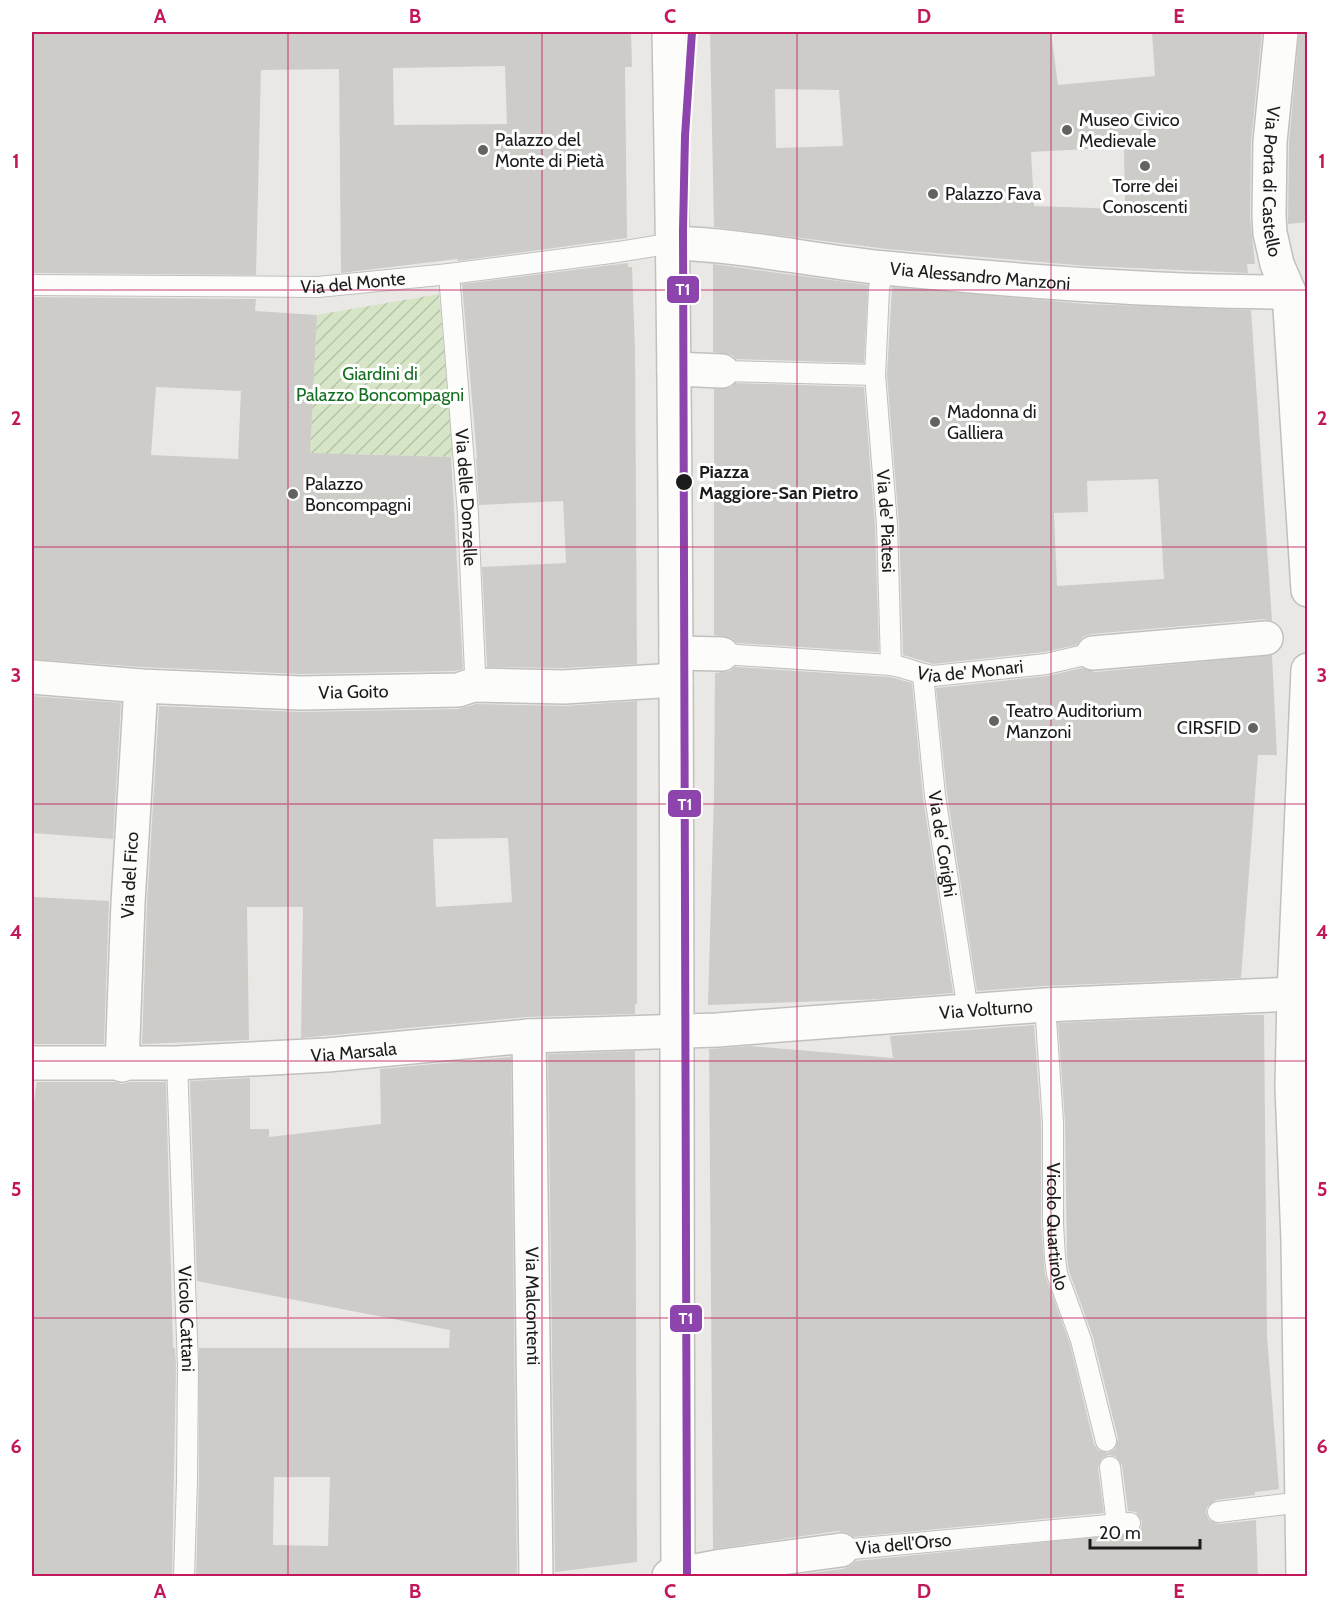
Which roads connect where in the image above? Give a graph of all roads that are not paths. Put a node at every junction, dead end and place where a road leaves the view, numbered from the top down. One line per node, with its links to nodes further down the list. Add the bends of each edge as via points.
1 (669, 32): 3 (street)
2 (1281, 32): 8 (street, Via Porta di Castello, via 1270,142 1269,216 1277,264)
3 (673, 243): 5 (street, Via Alessandro Manzoni, via 728,246); 6 (lane, Via del Monte); 9 (street)
4 (1308, 266): 8 (street)
5 (882, 268): 8 (street, Via Alessandro Manzoni, via 1080,285); 11 (lane, Via de' Piatesi)
6 (449, 274): 7 (lane, Via del Monte, via 318,287); 21 (lane, Via delle Donzelle, via 468,514)
7 (32, 285)
8 (1289, 292): 12 (street, Via Porta di Castello)
9 (674, 369): 10 (street); 17 (street)
10 (722, 371): 11 (lane)
11 (875, 375): 16 (lane, Via de' Piatesi, via 887,525)
12 (1308, 590)
13 (1266, 639): 14 (street, Via de' Monari)
14 (1093, 653): 19 (lane, Via de' Monari, via 1046,664)
15 (722, 654): 16 (lane, Via de' Monari); 17 (street, Via de' Monari)
16 (891, 665): 19 (lane, Via de' Monari)
17 (676, 666): 21 (street, Via Goito, via 564,687); 26 (street)
18 (1308, 670): 23 (street)
19 (922, 675): 25 (lane, Via de' Corighi, via 935,796)
20 (32, 677): 22 (street, Via Goito)
21 (473, 685): 22 (street, Via Goito, via 458,690 301,693)
22 (141, 686): 30 (street, Via del Fico)
23 (1294, 994): 24 (street, Via Volturno); 31 (street, via 1292,1086)
24 (1045, 1005): 25 (street, Via Volturno); 32 (lane, Vicolo Quartirolo, via 1057,1274 1081,1340)
25 (968, 1011): 26 (street, Via Volturno)
26 (677, 1031): 27 (street, Via Marsala); 39 (street)
27 (529, 1036): 28 (street, Via Marsala, via 327,1055); 38 (street, Via Malcontenti)
28 (177, 1063): 30 (street, Via Marsala); 37 (lane, Vicolo Cattani, via 188,1366)
29 (32, 1064): 30 (street, Via Marsala)
30 (122, 1065)
31 (1303, 1241): 34 (street)
32 (1106, 1441)
33 (1110, 1467): 36 (lane, Via dell'Orso, via 1124,1523)
34 (1302, 1502): 35 (lane); 40 (street)
35 (1218, 1512)
36 (841, 1550): 39 (street, Via dell'Orso)
37 (184, 1576)
38 (536, 1576)
39 (675, 1576)
40 (1303, 1576)

